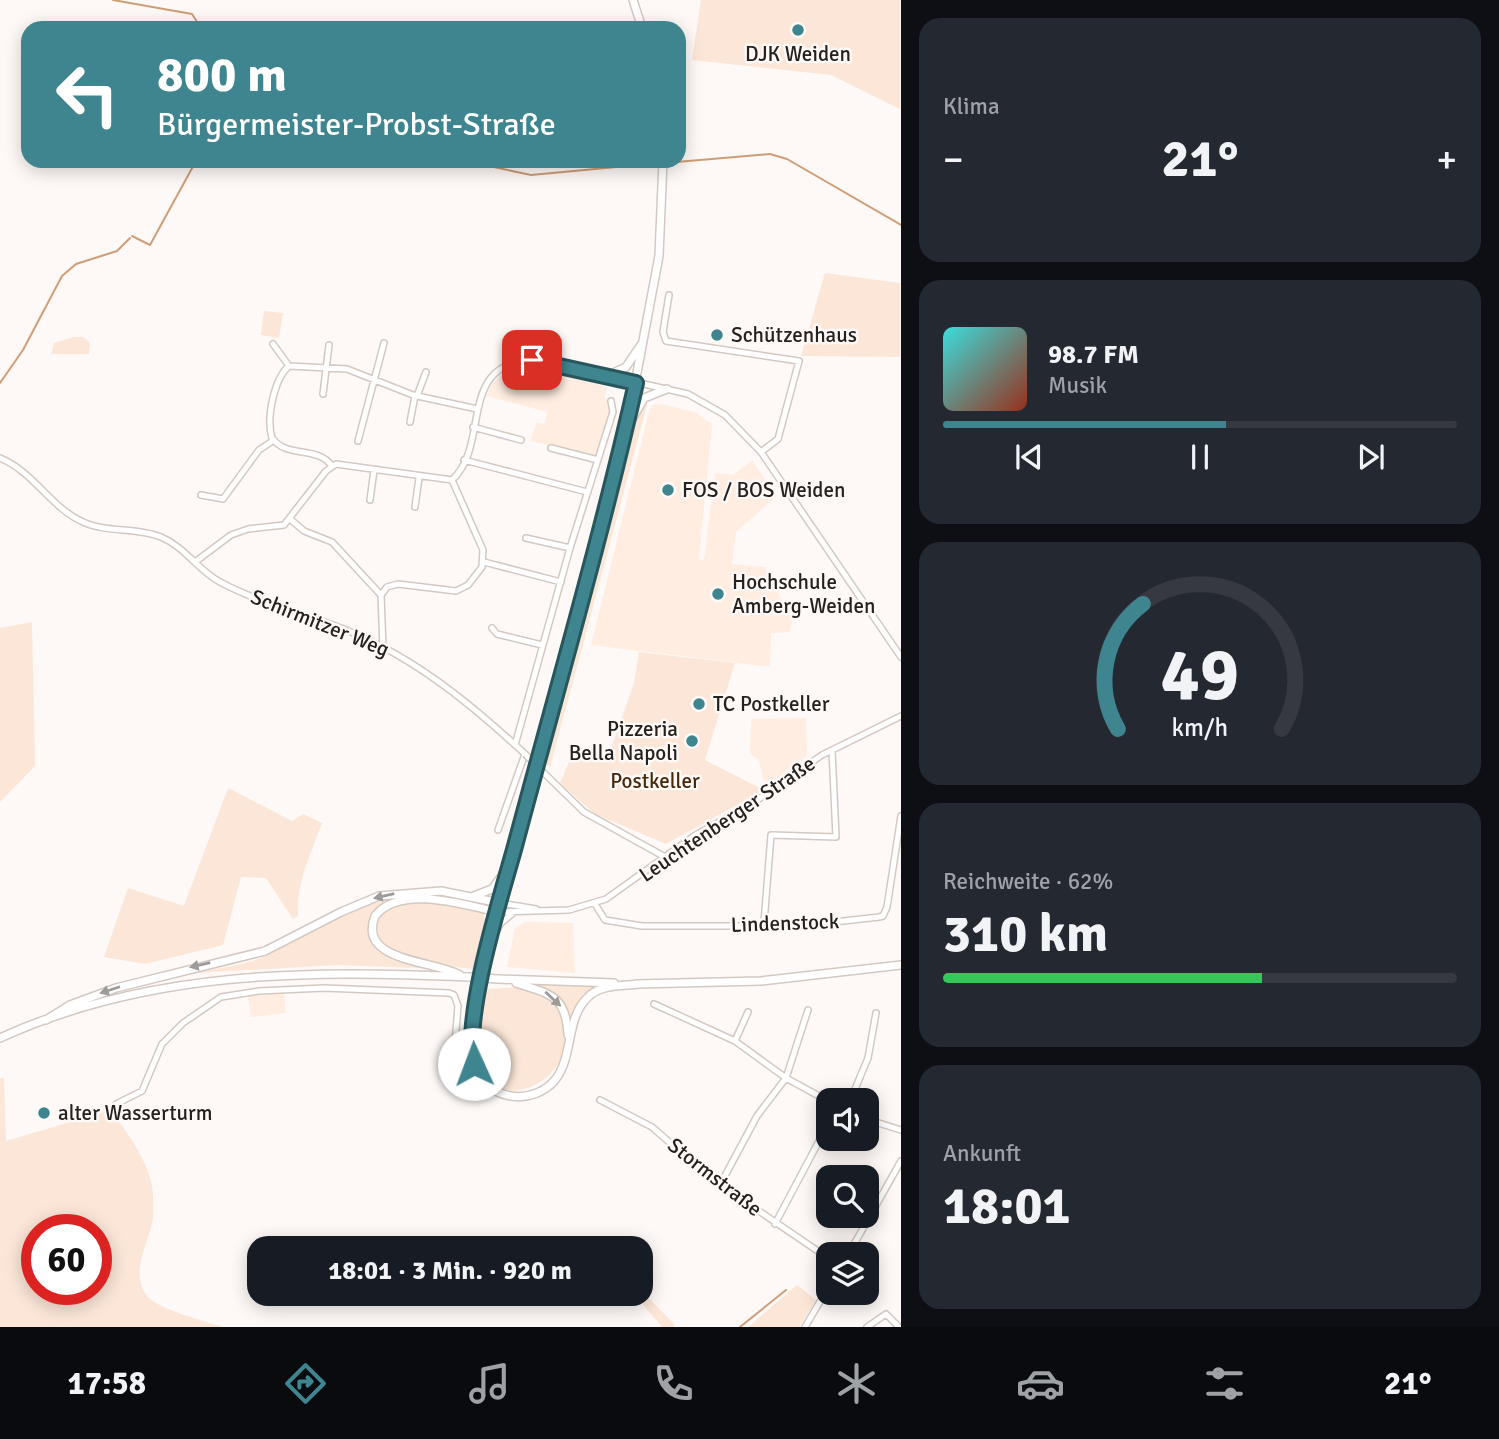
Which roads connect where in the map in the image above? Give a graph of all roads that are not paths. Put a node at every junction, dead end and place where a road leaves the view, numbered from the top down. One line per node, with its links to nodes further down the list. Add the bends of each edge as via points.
1 (634, 0): 2 (main road)
2 (640, 21)
3 (663, 168): 5 (main road, via 659,256)
4 (670, 295): 27 (street, via 663,332 666,341 799,361 778,439)
5 (645, 338): 12 (main road, via 626,367); 14 (main road)
6 (384, 343): 13 (street)
7 (273, 344): 9 (street)
8 (329, 345): 10 (street)
9 (289, 366): 10 (street); 23 (street, via 278,382 270,428)
10 (327, 367): 13 (street); 16 (street)
11 (426, 372): 17 (street)
12 (605, 377): 14 (street); 19 (street, via 543,361 520,362 495,374)
13 (374, 378): 17 (street); 25 (street)
14 (636, 383): 15 (street); 22 (main road)
15 (667, 389): 22 (main road, via 644,398); 27 (street, via 715,409)
16 (323, 394)
17 (416, 396): 19 (street); 20 (street)
18 (611, 401): 30 (street, via 613,412)
19 (477, 409): 21 (street)
20 (410, 422)
21 (473, 427): 24 (street); 29 (street)
22 (626, 431): 57 (main road)
23 (274, 440): 31 (street, via 288,449 320,455); 36 (street, via 259,450 223,499)
24 (521, 440)
25 (358, 441)
26 (551, 448): 30 (street)
27 (761, 452): 49 (street)
28 (0, 458): 42 (street, Schirmitzer Weg, via 27,473 71,516 163,538)
29 (464, 460): 34 (street); 35 (street)
30 (598, 460): 35 (street)
31 (332, 466): 32 (street); 39 (street)
32 (374, 470): 33 (street); 37 (street)
33 (419, 478): 34 (street); 38 (street)
34 (452, 480): 43 (street)
35 (587, 492): 41 (street)
36 (201, 495)
37 (370, 500)
38 (415, 507)
39 (290, 519): 42 (street, via 279,527 231,535); 45 (street, via 304,531 332,542)
40 (526, 538): 41 (street)
41 (570, 548): 44 (street)
42 (195, 562): 48 (street, Schirmitzer Weg, via 225,584)
43 (484, 562): 44 (street); 45 (street, via 468,585 456,591 398,584)
44 (561, 582): 47 (street)
45 (381, 595): 48 (street)
46 (492, 628): 47 (street, via 497,634)
47 (542, 645): 51 (street)
48 (383, 648): 51 (street, Schirmitzer Weg, via 432,677)
49 (901, 657)
50 (901, 716): 52 (street, Leuchtenberger Straße)
51 (515, 745): 53 (street, Schirmitzer Weg)
52 (831, 750): 56 (street, Leuchtenberger Straße); 64 (street, via 835,838 771,835)
53 (525, 754): 55 (street); 56 (street, Schirmitzer Weg, bridge, via 584,812)
54 (901, 816): 64 (street, Lindenstock, via 883,916 799,926)
55 (498, 830)
56 (665, 857): 60 (street, Leuchtenberger Straße)
57 (509, 865): 58 (main road, via 492,889); 59 (main road)
58 (474, 896): 59 (main road); 74 (main road, one-way to 74, via 419,890 379,897 281,944 91,996)
59 (500, 902): 61 (main road); 63 (street, Leuchtenberger Straße)
60 (595, 904): 63 (street, Leuchtenberger Straße); 64 (street, Lindenstock, via 600,915 618,923)
61 (497, 912): 62 (street, Leuchtenberger Straße); 65 (main road); 67 (main road, via 443,900 418,900 391,904 375,916 374,938 383,951)
62 (516, 912): 63 (street, Leuchtenberger Straße); 65 (street, via 501,923)
63 (549, 912)
64 (764, 923)
65 (491, 941): 78 (main road, via 471,1039)
66 (901, 965): 69 (main road, via 761,981)
67 (466, 977): 68 (main road, bridge); 74 (main road, via 273,974 167,988)
68 (503, 979): 69 (main road); 77 (main road, one-way to 77, via 556,999 565,1012)
69 (639, 984): 77 (main road, via 598,989 588,996 576,1014)
70 (654, 1004): 76 (street)
71 (808, 1010): 79 (street)
72 (748, 1013): 76 (street)
73 (876, 1013): 80 (street, via 868,1058)
74 (46, 1020): 75 (main road)
75 (0, 1038)
76 (735, 1041): 79 (street)
77 (568, 1046): 78 (main road, via 554,1081 531,1095 508,1096 495,1090)
78 (476, 1070): 83 (street, via 464,1076 453,1067 458,1006 449,993 259,990 220,997 183,1023 156,1054 142,1091)
79 (786, 1078): 81 (street); 88 (street, via 757,1116)
80 (855, 1088)
81 (816, 1094)
82 (600, 1100): 88 (street, Stormstraße, via 652,1127)
83 (116, 1104)
84 (879, 1123): 85 (street)
85 (901, 1130)
86 (816, 1147): 89 (street)
87 (901, 1161): 90 (street)
88 (720, 1185): 89 (street, Stormstraße)
89 (775, 1224): 91 (street, Stormstraße)
90 (855, 1242)
91 (816, 1250)
92 (818, 1305): 93 (street)
93 (805, 1327)
94 (867, 1327): 95 (street, via 886,1314)
95 (899, 1327)

